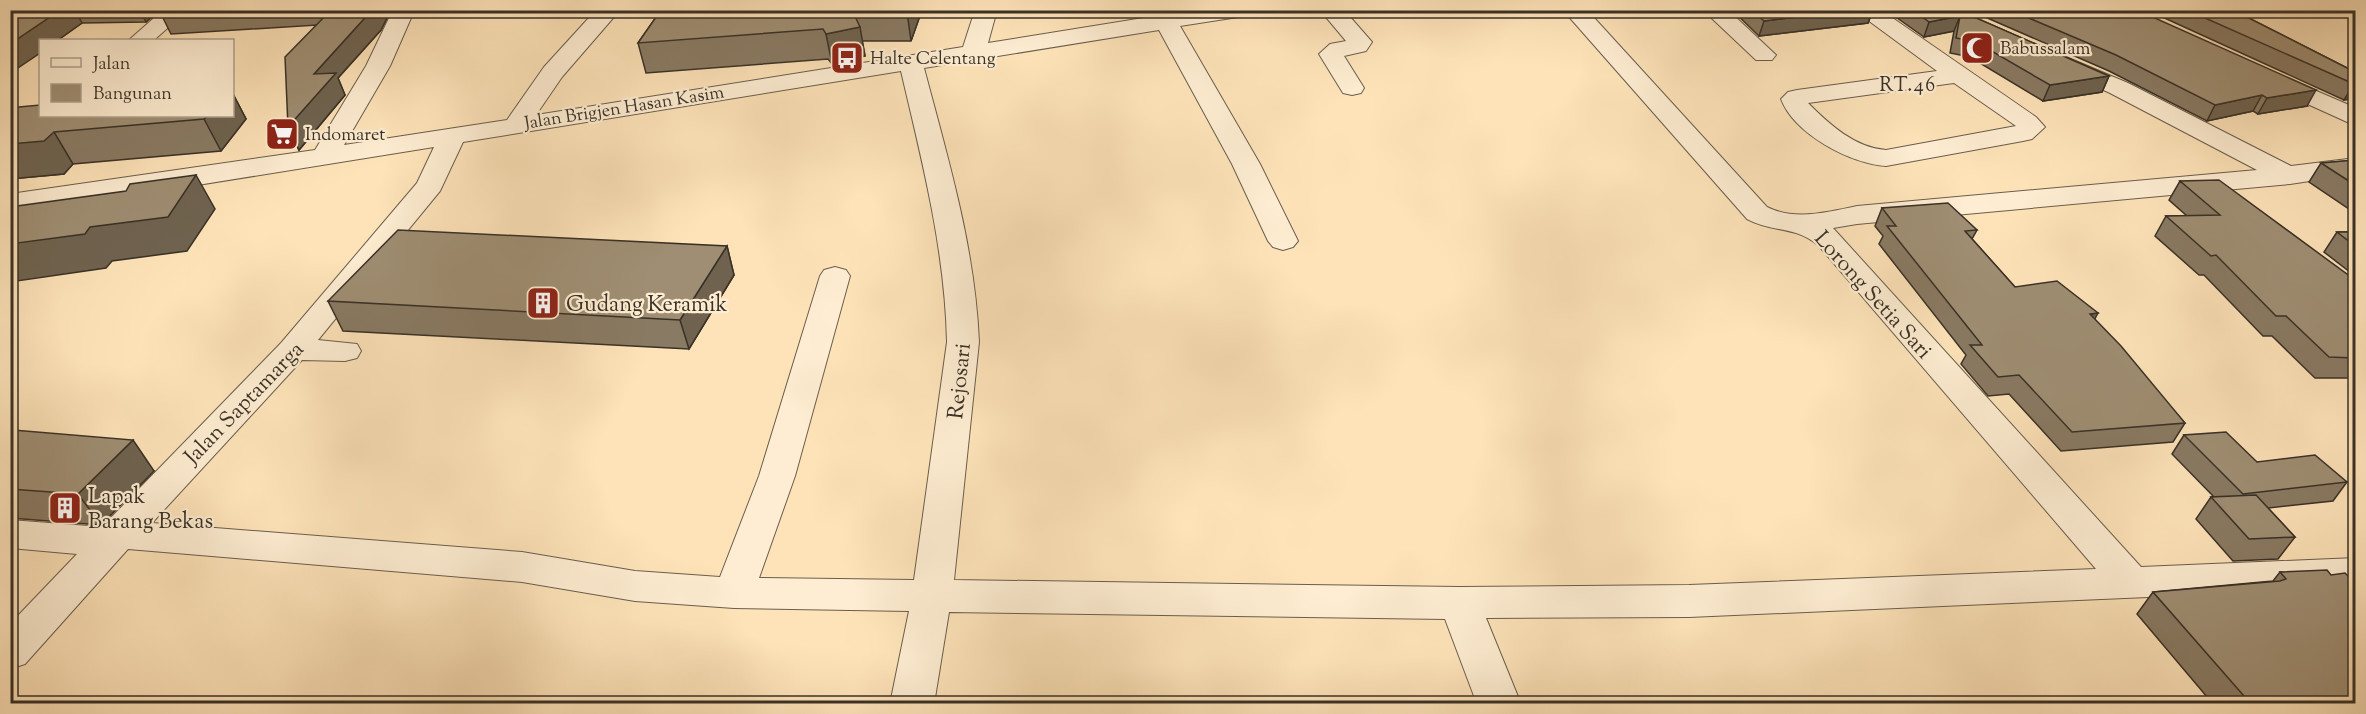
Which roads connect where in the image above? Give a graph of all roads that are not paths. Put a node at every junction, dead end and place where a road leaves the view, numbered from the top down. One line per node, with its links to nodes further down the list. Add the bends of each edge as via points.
1 (177, 10): 12 (street)
2 (609, 10): 21 (street, via 553,72)
3 (986, 10): 13 (street)
4 (1238, 10): 11 (street, Jalan Brigjen Hasan Kasim)
5 (1331, 10): 19 (street, via 1360,42 1330,54)
6 (1574, 10): 29 (street, Lorong Setia Sari, via 1757,213)
7 (1714, 10): 14 (street)
8 (1865, 10): 18 (street)
9 (400, 18): 23 (street, via 378,66)
10 (1122, 20): 11 (street, Jalan Brigjen Hasan Kasim); 13 (street, Jalan Brigjen Hasan Kasim)
11 (1166, 22): 30 (street, via 1246,164)
12 (141, 39)
13 (974, 51): 16 (street, Jalan Brigjen Hasan Kasim)
14 (1764, 55)
15 (2048, 56): 25 (street)
16 (910, 61): 21 (street, Jalan Brigjen Hasan Kasim); 39 (street, Rejosari, via 955,238 963,313 963,342)
17 (2253, 70): 20 (street)
18 (1959, 75): 18 (street, via 2027,122 2031,129 1869,158 1853,152 1795,103 1802,95)
19 (1352, 88)
20 (2355, 118)
21 (517, 124): 22 (street, Jalan Brigjen Hasan Kasim)
22 (453, 135): 23 (street, Jalan Brigjen Hasan Kasim); 32 (street, Jalan Saptamarga, via 425,193)
23 (325, 156): 27 (street, Jalan Brigjen Hasan Kasim)
24 (2355, 166): 25 (street)
25 (2290, 176): 26 (street)
26 (2211, 184): 28 (street); 29 (street, via 1857,215)
27 (10, 203)
28 (2238, 204)
29 (1808, 224): 37 (street, Lorong Setia Sari, via 1827,239)
30 (1283, 241)
31 (835, 276): 38 (street, via 777,476)
32 (293, 350): 33 (street); 35 (street, Jalan Saptamarga)
33 (345, 351)
34 (10, 534): 35 (street)
35 (115, 538): 38 (street, via 522,567 636,586); 41 (street, Jalan Saptamarga)
36 (2355, 573): 37 (street)
37 (2131, 582): 40 (street, via 1689,601)
38 (734, 593): 39 (street)
39 (932, 594): 40 (street); 42 (street, Rejosari)
40 (1459, 603): 43 (street)
41 (14, 644)
42 (912, 704)
43 (1499, 704)

